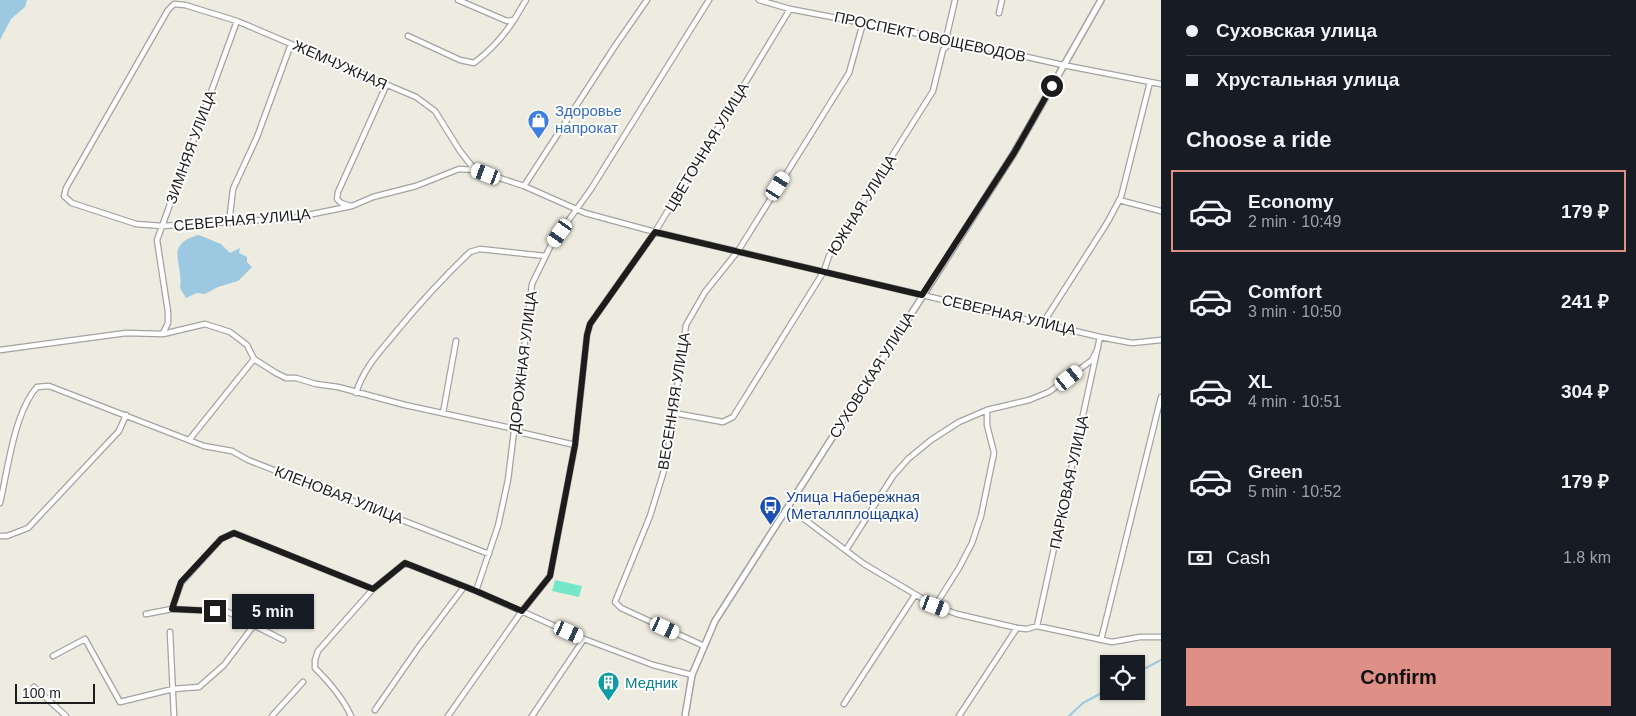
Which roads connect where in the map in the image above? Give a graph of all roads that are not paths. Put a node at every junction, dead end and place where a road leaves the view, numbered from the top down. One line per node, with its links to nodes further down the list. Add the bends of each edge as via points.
1 (458, 0): 11 (street, via 507,21)
2 (526, 0): 11 (street)
3 (647, 0): 23 (street)
4 (709, 0): 27 (street, ДОРОЖНАЯ УЛИЦА)
5 (759, 0): 9 (street, ПРОСПЕКТ ОВОЩЕВОДОВ)
6 (955, 0): 15 (street)
7 (1002, 0): 10 (street)
8 (1101, 0): 18 (street, СУХОВСКАЯ УЛИЦА)
9 (790, 9): 13 (street, ПРОСПЕКТ ОВОЩЕВОДОВ); 31 (street, ЦВЕТОЧНАЯ УЛИЦА)
10 (998, 13)
11 (514, 20): 14 (street, via 474,64)
12 (237, 21): 17 (street, ЖЕМЧУЖНАЯ); 24 (street, ЖЕМЧУЖНАЯ, via 185,4 174,4 168,10); 30 (street, ЗИМНЯЯ УЛИЦА)
13 (863, 23): 15 (street, ПРОСПЕКТ ОВОЩЕВОДОВ); 32 (street, ВЕСЕННЯЯ УЛИЦА, via 849,73)
14 (408, 36)
15 (946, 39): 16 (street, ПРОСПЕКТ ОВОЩЕВОДОВ)
16 (952, 41): 18 (street, ПРОСПЕКТ ОВОЩЕВОДОВ); 34 (street, ЮЖНАЯ УЛИЦА, via 943,50 932,90 829,256)
17 (292, 44): 21 (street, ЖЕМЧУЖНАЯ); 29 (street, via 257,137 233,189)
18 (1063, 66): 19 (street, ПРОСПЕКТ ОВОЩЕВОДОВ); 35 (street, СУХОВСКАЯ УЛИЦА, via 1014,153)
19 (1150, 82): 20 (street, ПРОСПЕКТ ОВОЩЕВОДОВ); 25 (street)
20 (1161, 84)
21 (386, 86): 22 (street, ЖЕМЧУЖНАЯ, via 416,97 435,111); 26 (street, via 338,192 337,198 341,203)
22 (475, 170): 23 (street, СЕВЕРНАЯ УЛИЦА); 26 (street, СЕВЕРНАЯ УЛИЦА, via 458,169)
23 (524, 186): 27 (street, СЕВЕРНАЯ УЛИЦА)
24 (64, 196): 30 (street, СЕВЕРНАЯ УЛИЦА, via 72,203 105,215 136,224)
25 (1119, 200): 28 (street); 36 (street, via 1108,223)
26 (352, 206): 29 (street, СЕВЕРНАЯ УЛИЦА, via 293,218)
27 (577, 209): 31 (street, СЕВЕРНАЯ УЛИЦА); 33 (street, ДОРОЖНАЯ УЛИЦА)
28 (1161, 211)
29 (229, 223): 30 (street, СЕВЕРНАЯ УЛИЦА)
30 (162, 226): 37 (street, ЗИМНЯЯ УЛИЦА, via 157,240 168,312)
31 (655, 232): 32 (street, СЕВЕРНАЯ УЛИЦА); 52 (street, ЦВЕТОЧНАЯ УЛИЦА, via 590,324)
32 (738, 251): 34 (street, СЕВЕРНАЯ УЛИЦА); 48 (street, ВЕСЕННЯЯ УЛИЦА, via 705,292 686,325)
33 (545, 256): 44 (street, via 480,249 470,252 413,311 370,364); 50 (street, ДОРОЖНАЯ УЛИЦА, via 532,284)
34 (824, 271): 35 (street, СЕВЕРНАЯ УЛИЦА); 48 (street, ЮЖНАЯ УЛИЦА, via 733,416 723,422)
35 (922, 295): 36 (street, СЕВЕРНАЯ УЛИЦА); 54 (street, СУХОВСКАЯ УЛИЦА)
36 (1043, 323): 38 (street, СЕВЕРНАЯ УЛИЦА)
37 (163, 334): 42 (street, via 126,333); 43 (street, via 205,324 230,332 247,345)
38 (1100, 337): 39 (street, СЕВЕРНАЯ УЛИЦА, via 1132,343); 41 (street, ПАРКОВАЯ УЛИЦА)
39 (1161, 340)
40 (456, 341): 47 (street)
41 (1098, 348): 46 (street, via 1092,360 1049,392); 69 (street, ПАРКОВАЯ УЛИЦА)
42 (0, 350)
43 (254, 359): 44 (street, via 286,378); 51 (street)
44 (356, 393): 47 (street)
45 (1161, 397): 75 (street)
46 (987, 410): 56 (street, via 959,422 908,459 893,476); 62 (street, via 994,453 981,516 959,568)
47 (443, 413): 50 (street)
48 (674, 413): 76 (street, ВЕСЕННЯЯ УЛИЦА, via 666,464 615,602 621,608)
49 (126, 415): 51 (street, КЛЕНОВАЯ УЛИЦА); 53 (street, КЛЕНОВАЯ УЛИЦА, via 49,386 37,388 28,397 19,420); 55 (street, via 119,431 28,528)
50 (515, 429): 52 (street); 57 (street, ДОРОЖНАЯ УЛИЦА, via 508,480)
51 (188, 440): 57 (street, КЛЕНОВАЯ УЛИЦА, via 232,451)
52 (575, 445): 65 (street, ЦВЕТОЧНАЯ УЛИЦА, via 550,576)
53 (0, 503)
54 (788, 507): 56 (street); 76 (street, СУХОВСКАЯ УЛИЦА, via 715,621)
55 (0, 536)
56 (846, 550): 61 (street)
57 (489, 554): 60 (street, ДОРОЖНАЯ УЛИЦА)
58 (464, 587): 59 (street, via 405,563); 60 (street); 83 (street)
59 (373, 589): 63 (street, via 234,533 221,539 181,582); 87 (street, via 318,652 315,660 315,668 346,705)
60 (476, 591): 65 (street)
61 (915, 595): 62 (street); 82 (street)
62 (935, 606): 70 (street)
63 (172, 609): 64 (street); 67 (street)
64 (215, 611)
65 (522, 611): 73 (street); 88 (street, ЦВЕТОЧНАЯ УЛИЦА)
66 (228, 612): 68 (street)
67 (146, 614)
68 (254, 625): 74 (street); 81 (street, via 224,665 199,687)
69 (1037, 626): 70 (street); 75 (street)
70 (1017, 628): 91 (street)
71 (170, 632): 81 (street)
72 (1161, 637): 75 (street, via 1112,642)
73 (584, 639): 78 (street, via 653,665); 89 (street)
74 (283, 640)
75 (1102, 640)
76 (704, 646): 78 (street, СУХОВСКАЯ УЛИЦА)
77 (53, 656): 81 (street, via 85,638 120,702)
78 (692, 675): 90 (street, СУХОВСКАЯ УЛИЦА)
79 (303, 682): 86 (street)
80 (34, 687): 84 (street)
81 (173, 689): 85 (street)
82 (844, 704)
83 (375, 710)
84 (66, 716)
85 (174, 716)
86 (273, 716)
87 (351, 716)
88 (448, 716)
89 (532, 716)
90 (685, 716)
91 (959, 716)

